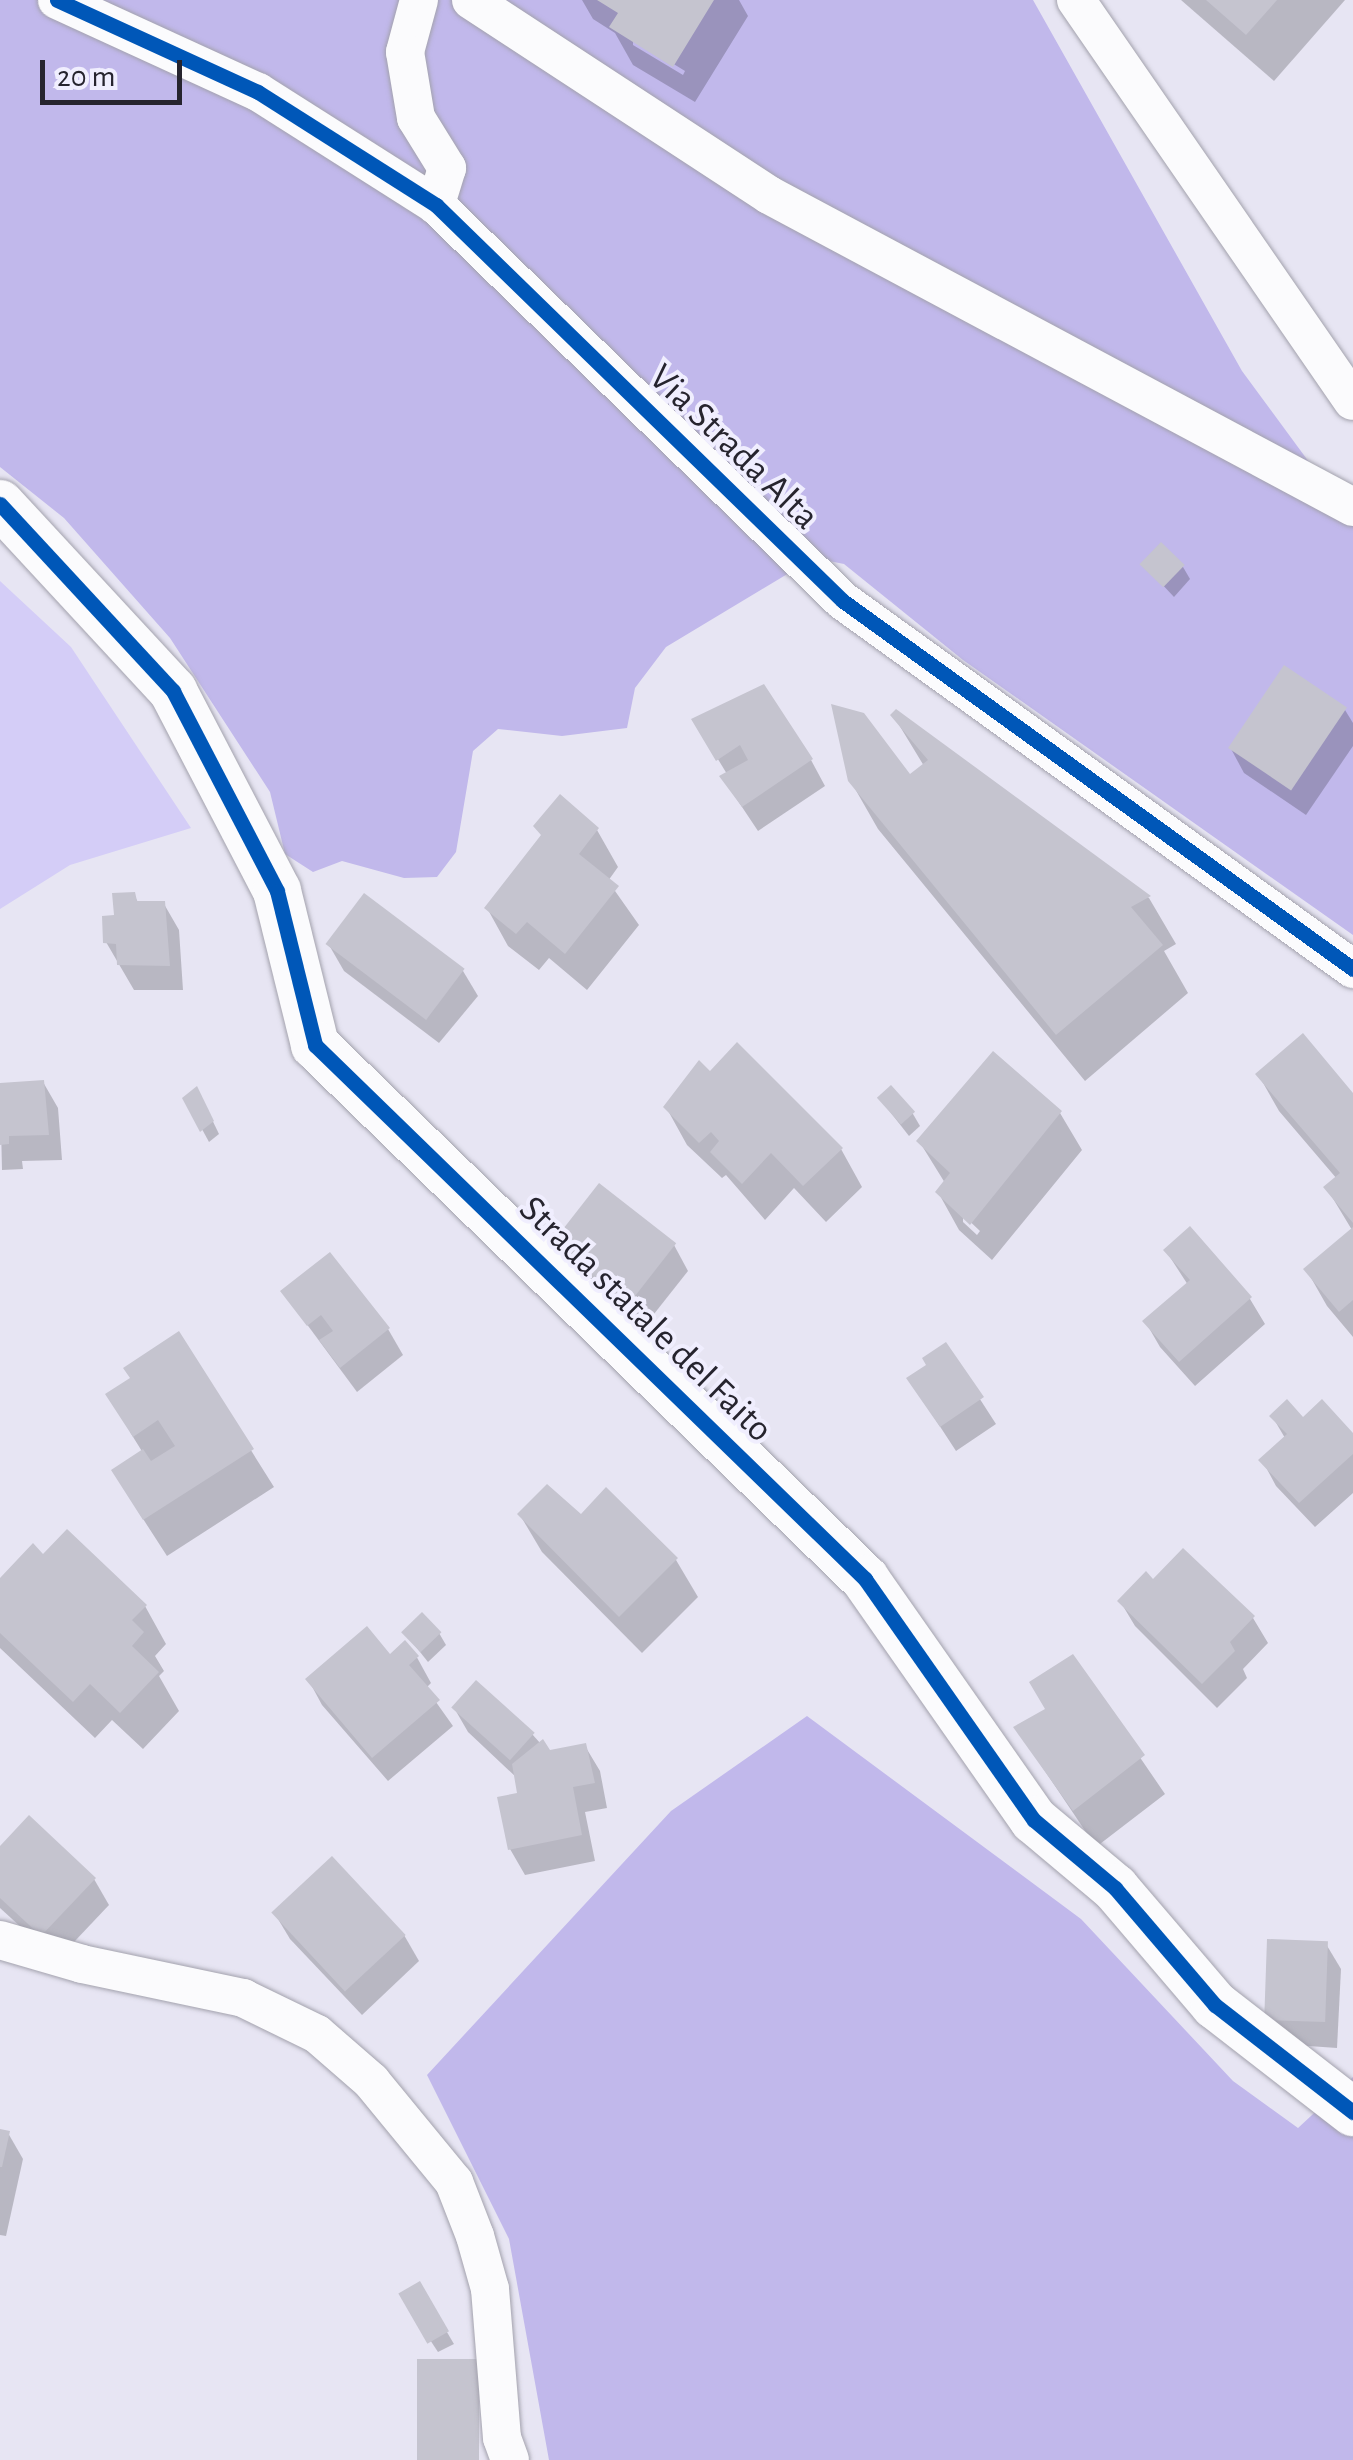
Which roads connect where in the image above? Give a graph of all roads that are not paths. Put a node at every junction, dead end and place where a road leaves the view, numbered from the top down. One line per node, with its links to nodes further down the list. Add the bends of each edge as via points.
1 (57, 0): 5 (street, Via Strada Alta, via 258,92)
2 (419, 0): 5 (street, via 405,52 416,118 447,168)
3 (471, 0): 7 (street, via 769,195)
4 (1076, 0): 6 (street)
5 (436, 205): 9 (street, Via Strada Alta, via 843,601)
6 (1353, 400)
7 (1353, 507)
8 (3, 516): 11 (street, Strada statale del Faito, via 173,690 277,891 315,1045 865,1579 1034,1820 1115,1888 1215,2005)
9 (1353, 969)
10 (0, 1940): 12 (street, via 243,1998 317,2034 371,2081 454,2182 475,2236 490,2289 502,2438)
11 (1353, 2112)
12 (510, 2460)

